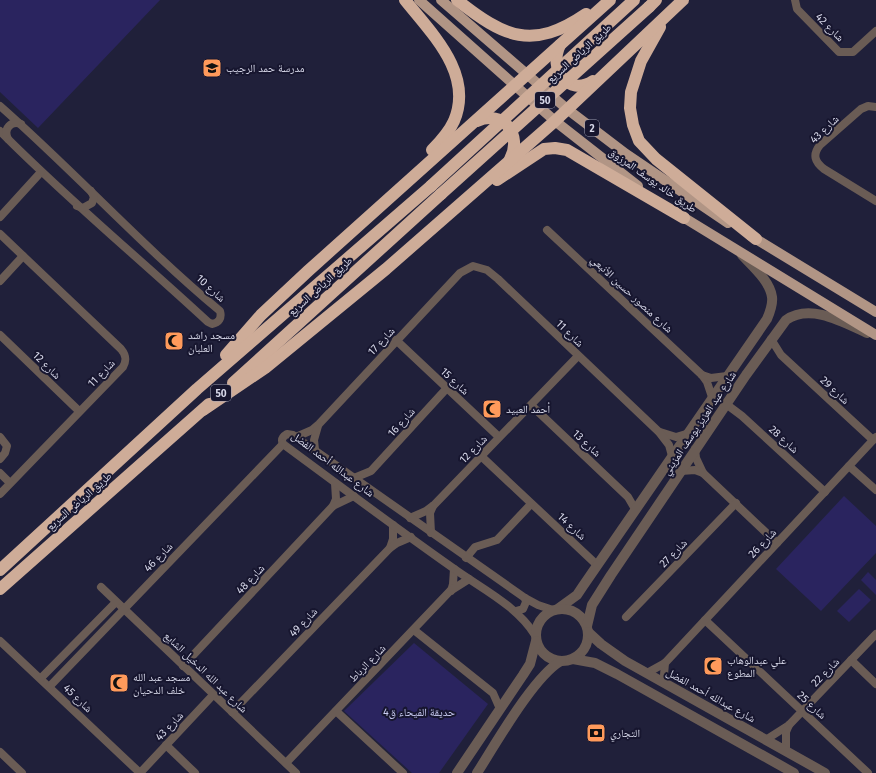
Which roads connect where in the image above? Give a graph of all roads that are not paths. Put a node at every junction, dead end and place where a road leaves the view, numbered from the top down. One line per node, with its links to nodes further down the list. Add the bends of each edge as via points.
1 (405, 0): 27 (highway, via 450,59 460,92 454,121)
2 (419, 0): 16 (main road, طريق خالد يوسف المرزوق / 2)
3 (441, 0): 14 (main road, طريق خالد يوسف المرزوق / 2)
4 (457, 0): 5 (highway, via 486,22 504,31 539,36 563,28)
5 (607, 0)
6 (610, 0): 13 (highway)
7 (634, 0): 57 (highway, طريق الرياض السريع / 50, bridge, via 431,186)
8 (683, 0): 11 (highway)
9 (795, 0): 12 (street, شارع 42, via 797,9 839,52 853,52)
10 (653, 3): 61 (highway, طريق الرياض السريع / 50, bridge)
11 (667, 14): 15 (highway); 36 (highway, via 641,61 631,92 633,125 640,141 656,159)
12 (876, 31)
13 (561, 44): 14 (highway); 15 (highway, via 556,54 555,65 567,82 578,86)
14 (526, 75): 16 (highway); 19 (main road, طريق خالد يوسف المرزوق / 2)
15 (598, 79): 19 (highway)
16 (515, 85): 20 (main road, طريق خالد يوسف المرزوق / 2); 21 (highway)
17 (0, 106): 22 (street, شارع 10)
18 (876, 107): 29 (street, شارع 43, via 868,106 861,109 820,145 815,157 824,169)
19 (567, 109): 20 (highway); 36 (main road, طريق خالد يوسف المرزوق / 2, via 626,154)
20 (555, 121): 25 (highway); 33 (main road, طريق خالد يوسف المرزوق / 2, via 642,189)
21 (474, 122): 25 (highway, via 492,118 501,120 508,126 515,143 514,152); 27 (highway)
22 (21, 124): 24 (street, via 14,123 8,126); 28 (street, شارع 10)
23 (0, 131): 24 (street, شارع 10)
24 (8, 139): 26 (street, شارع 10)
25 (509, 160): 31 (highway)
26 (41, 172): 30 (street, شارع 10); 32 (street)
27 (404, 184): 57 (highway, via 261,315)
28 (89, 188): 30 (street, via 94,198 92,203 83,208); 39 (street, شارع 10)
29 (876, 201)
30 (78, 206): 42 (street, شارع 10)
31 (458, 206): 33 (highway, via 531,156 544,149 554,148 577,155); 61 (highway, via 322,323 265,368)
32 (0, 217)
33 (684, 218): 37 (main road, طريق خالد يوسف المرزوق / 2)
34 (547, 230): 53 (street, شارع منصور حسين الأنبعي)
35 (0, 234): 38 (street, شارع 11)
36 (756, 239): 43 (main road, طريق خالد يوسف المرزوق / 2)
37 (739, 252): 44 (main road, طريق خالد يوسف المرزوق / 2); 52 (street, شارع عبد العزيز يوسف المزيني, via 756,269 772,296 767,319)
38 (23, 256): 41 (street); 62 (street, شارع 11, via 121,349 126,358 123,367)
39 (174, 270): 42 (street, via 170,279); 42 (street, شارع 10, via 220,311 221,318 218,322 208,322)
40 (460, 273): 47 (street, شارع 17); 51 (street, شارع 11, via 473,266 486,270)
41 (0, 281)
42 (164, 281)
43 (876, 312)
44 (876, 336): 46 (street, شارع عبد العزيز يوسف المزيني, via 819,313 804,312 794,314 786,320)
45 (3, 338): 48 (street); 62 (street, شارع 12)
46 (771, 339): 49 (street, شارع عبد العزيز يوسف المزيني); 50 (street, شارع 29)
47 (396, 340): 56 (street, شارع 15); 65 (street, شارع 17)
48 (0, 347)
49 (764, 350): 50 (street, شارع 29); 54 (street, شارع عبد العزيز يوسف المزيني)
50 (781, 355): 72 (street, شارع 29)
51 (578, 356): 60 (street, شارع 12); 66 (street, شارع 11)
52 (733, 367): 54 (street, via 742,365 746,369); 55 (street, شارع عبد العزيز يوسف المزيني)
53 (702, 375): 55 (street, via 711,378); 58 (street, شارع منصور حسين الأنبعي)
54 (746, 375): 59 (street, شارع عبد العزيز يوسف المزيني)
55 (727, 376): 58 (street, شارع عبد العزيز يوسف المزيني)
56 (447, 388): 71 (street, شارع 15); 80 (street, شارع 16)
57 (197, 389): 111 (highway, طريق الرياض السريع / 50)
58 (712, 397): 63 (street, شارع عبد العزيز يوسف المزيني)
59 (726, 404): 64 (street, شارع عبد العزيز يوسف المزيني); 89 (street, شارع 28)
60 (531, 405): 71 (street, شارع 12); 92 (street, شارع 13)
61 (203, 410): 114 (highway, طريق الرياض السريع / 50)
62 (79, 411): 85 (street, شارع 11)
63 (702, 412): 64 (street, via 706,420); 67 (street, شارع عبد العزيز يوسف المزيني)
64 (715, 420): 68 (street, شارع عبد العزيز يوسف المزيني)
65 (319, 424): 70 (street, شارع 17); 75 (street, شارع 17, via 314,440)
66 (659, 432): 67 (street, via 676,437); 77 (street, شارع 11, via 669,445)
67 (688, 432): 68 (street, via 699,428); 77 (street, شارع عبد العزيز يوسف المزيني)
68 (704, 436): 74 (street, شارع عبد العزيز يوسف المزيني)
69 (0, 437): 78 (street, via 7,446)
70 (296, 437): 73 (street, شارع عبدالله أحمد الفضل, via 287,434 282,438); 75 (street, شارع عبدالله أحمد الفضل)
71 (499, 437): 76 (street, شارع 12)
72 (875, 439): 79 (street, شارع 26)
73 (283, 444): 86 (street, شارع عبدالله أحمد الفضل); 118 (street, شارع 46)
74 (695, 449): 81 (street, شارع عبد العزيز يوسف المزيني); 82 (street)
75 (315, 450): 84 (street, شارع عبدالله أحمد الفضل)
76 (481, 456): 95 (street, شارع 14); 98 (street, شارع 12)
77 (672, 456): 93 (street, شارع عبد العزيز يوسف المزيني)
78 (0, 458)
79 (850, 466): 88 (street); 89 (street, شارع 26)
80 (372, 471): 84 (street, شارع 16); 87 (street)
81 (681, 471): 82 (street, via 695,470); 123 (street, شارع عبد العزيز يوسف المزيني, via 597,597 589,613)
82 (703, 473): 96 (street)
83 (0, 474): 85 (street)
84 (354, 478): 87 (street, شارع عبدالله أحمد الفضل)
85 (10, 483): 90 (street, شارع 11)
86 (335, 483): 91 (street, شارع عبدالله أحمد الفضل); 99 (street)
87 (372, 490): 94 (street, via 376,495 376,502 369,506); 97 (street, شارع عبدالله أحمد الفضل)
88 (876, 490)
89 (825, 492): 106 (street, شارع 26)
90 (0, 494)
91 (354, 496): 94 (street, شارع عبدالله أحمد الفضل); 99 (street, شارع 48)
92 (628, 497): 93 (street); 100 (street, شارع 13)
93 (642, 498): 100 (street, شارع عبد العزيز يوسف المزيني)
94 (366, 504): 101 (street, شارع عبدالله أحمد الفضل)
95 (531, 504): 108 (street, via 497,540 475,547); 109 (street, شارع 14)
96 (736, 504): 106 (street); 121 (street, شارع 27)
97 (392, 505): 101 (street, via 383,509); 102 (street, شارع عبدالله أحمد الفضل)
98 (434, 505): 102 (street, شارع 12); 104 (street, via 430,513)
99 (334, 506): 133 (street, شارع 48)
100 (635, 509): 109 (street, شارع عبد العزيز يوسف المزيني)
101 (385, 518): 103 (street, شارع عبدالله أحمد الفضل)
102 (410, 518): 104 (street, شارع عبدالله أحمد الفضل)
103 (393, 525): 105 (street, شارع عبدالله أحمد الفضل); 107 (street)
104 (431, 533): 108 (street, شارع عبدالله أحمد الفضل)
105 (411, 537): 107 (street, شارع 49); 110 (street, شارع عبدالله أحمد الفضل)
106 (777, 543): 122 (street, شارع 26)
107 (390, 548): 148 (street, شارع 49)
108 (466, 558): 116 (street, شارع عبدالله أحمد الفضل)
109 (597, 565): 119 (street, شارع عبد العزيز يوسف المزيني, via 577,594)
110 (454, 569): 112 (street, شارع عبدالله أحمد الفضل); 115 (street)
111 (0, 570)
112 (469, 579): 115 (street, شارع الرباط); 120 (street, شارع عبدالله أحمد الفضل)
113 (101, 587): 117 (street, شارع عبد الله الدخيل الشايع)
114 (0, 589)
115 (450, 591): 124 (street, شارع الرباط)
116 (524, 598): 119 (street, شارع عبدالله أحمد الفضل, via 538,605); 120 (street, via 526,606)
117 (116, 602): 118 (street, شارع عبد الله الدخيل الشايع); 137 (street)
118 (123, 609): 133 (street, شارع عبد الله الدخيل الشايع); 141 (street, شارع 46)
119 (556, 609): 123 (street, via 576,612); 126 (street, via 538,622)
120 (516, 611): 126 (street, شارع عبدالله أحمد الفضل, via 526,621)
121 (626, 617)
122 (705, 620): 132 (street, شارع 26); 147 (street, شارع 25)
123 (588, 629): 128 (street, شارع عبدالله أحمد الفضل); 129 (street, via 588,639 583,651)
124 (414, 630): 143 (street); 146 (street, شارع الرباط)
125 (876, 634): 130 (street, شارع 22)
126 (536, 638): 131 (street, via 544,654); 136 (street, via 530,664)
127 (0, 641): 137 (street, شارع 45)
128 (611, 652): 134 (street, via 605,652 601,656); 135 (street, شارع عبدالله أحمد الفضل)
129 (573, 659): 131 (street); 134 (street)
130 (851, 660): 139 (street); 147 (street, شارع 22)
131 (561, 662): 140 (street, via 552,666)
132 (665, 663): 135 (street, شارع 26); 138 (street)
133 (183, 666): 144 (street, شارع عبد الله الدخيل الشايع)
134 (602, 666): 164 (street)
135 (647, 673): 138 (street, شارع عبدالله أحمد الفضل)
136 (523, 676): 140 (street, via 529,673 535,676); 142 (street)
137 (41, 678): 141 (street, شارع 45)
138 (666, 684): 150 (street, شارع عبدالله أحمد الفضل)
139 (876, 684)
140 (536, 685): 155 (street)
141 (50, 686): 159 (street, شارع 45)
142 (512, 691): 143 (street, via 504,694); 145 (street)
143 (493, 693): 145 (street)
144 (214, 694): 148 (street, شارع عبد الله الدخيل الشايع); 151 (street, شارع 43)
145 (500, 709): 152 (street)
146 (336, 711): 156 (street, شارع الرباط); 162 (street)
147 (802, 711): 149 (street, شارع 22); 166 (street, شارع 25)
148 (232, 712): 156 (street, شارع عبد الله الدخيل الشايع)
149 (789, 725): 150 (street, شارع 22); 153 (street, via 786,732)
150 (767, 739): 153 (street, شارع عبدالله أحمد الفضل)
151 (166, 745): 159 (street, شارع 43); 160 (street)
152 (472, 750): 155 (street, via 475,758); 157 (street)
153 (786, 750): 165 (street, شارع عبدالله أحمد الفضل)
154 (0, 752): 158 (street)
155 (487, 759): 163 (street)
156 (286, 764): 161 (street, شارع عبد الله الدخيل الشايع)
157 (458, 771): 163 (street, via 463,766 470,766)
158 (22, 773)
159 (140, 773)
160 (195, 773)
161 (296, 773)
162 (403, 773)
163 (476, 773)
164 (794, 773)
165 (825, 773)
166 (868, 773)

